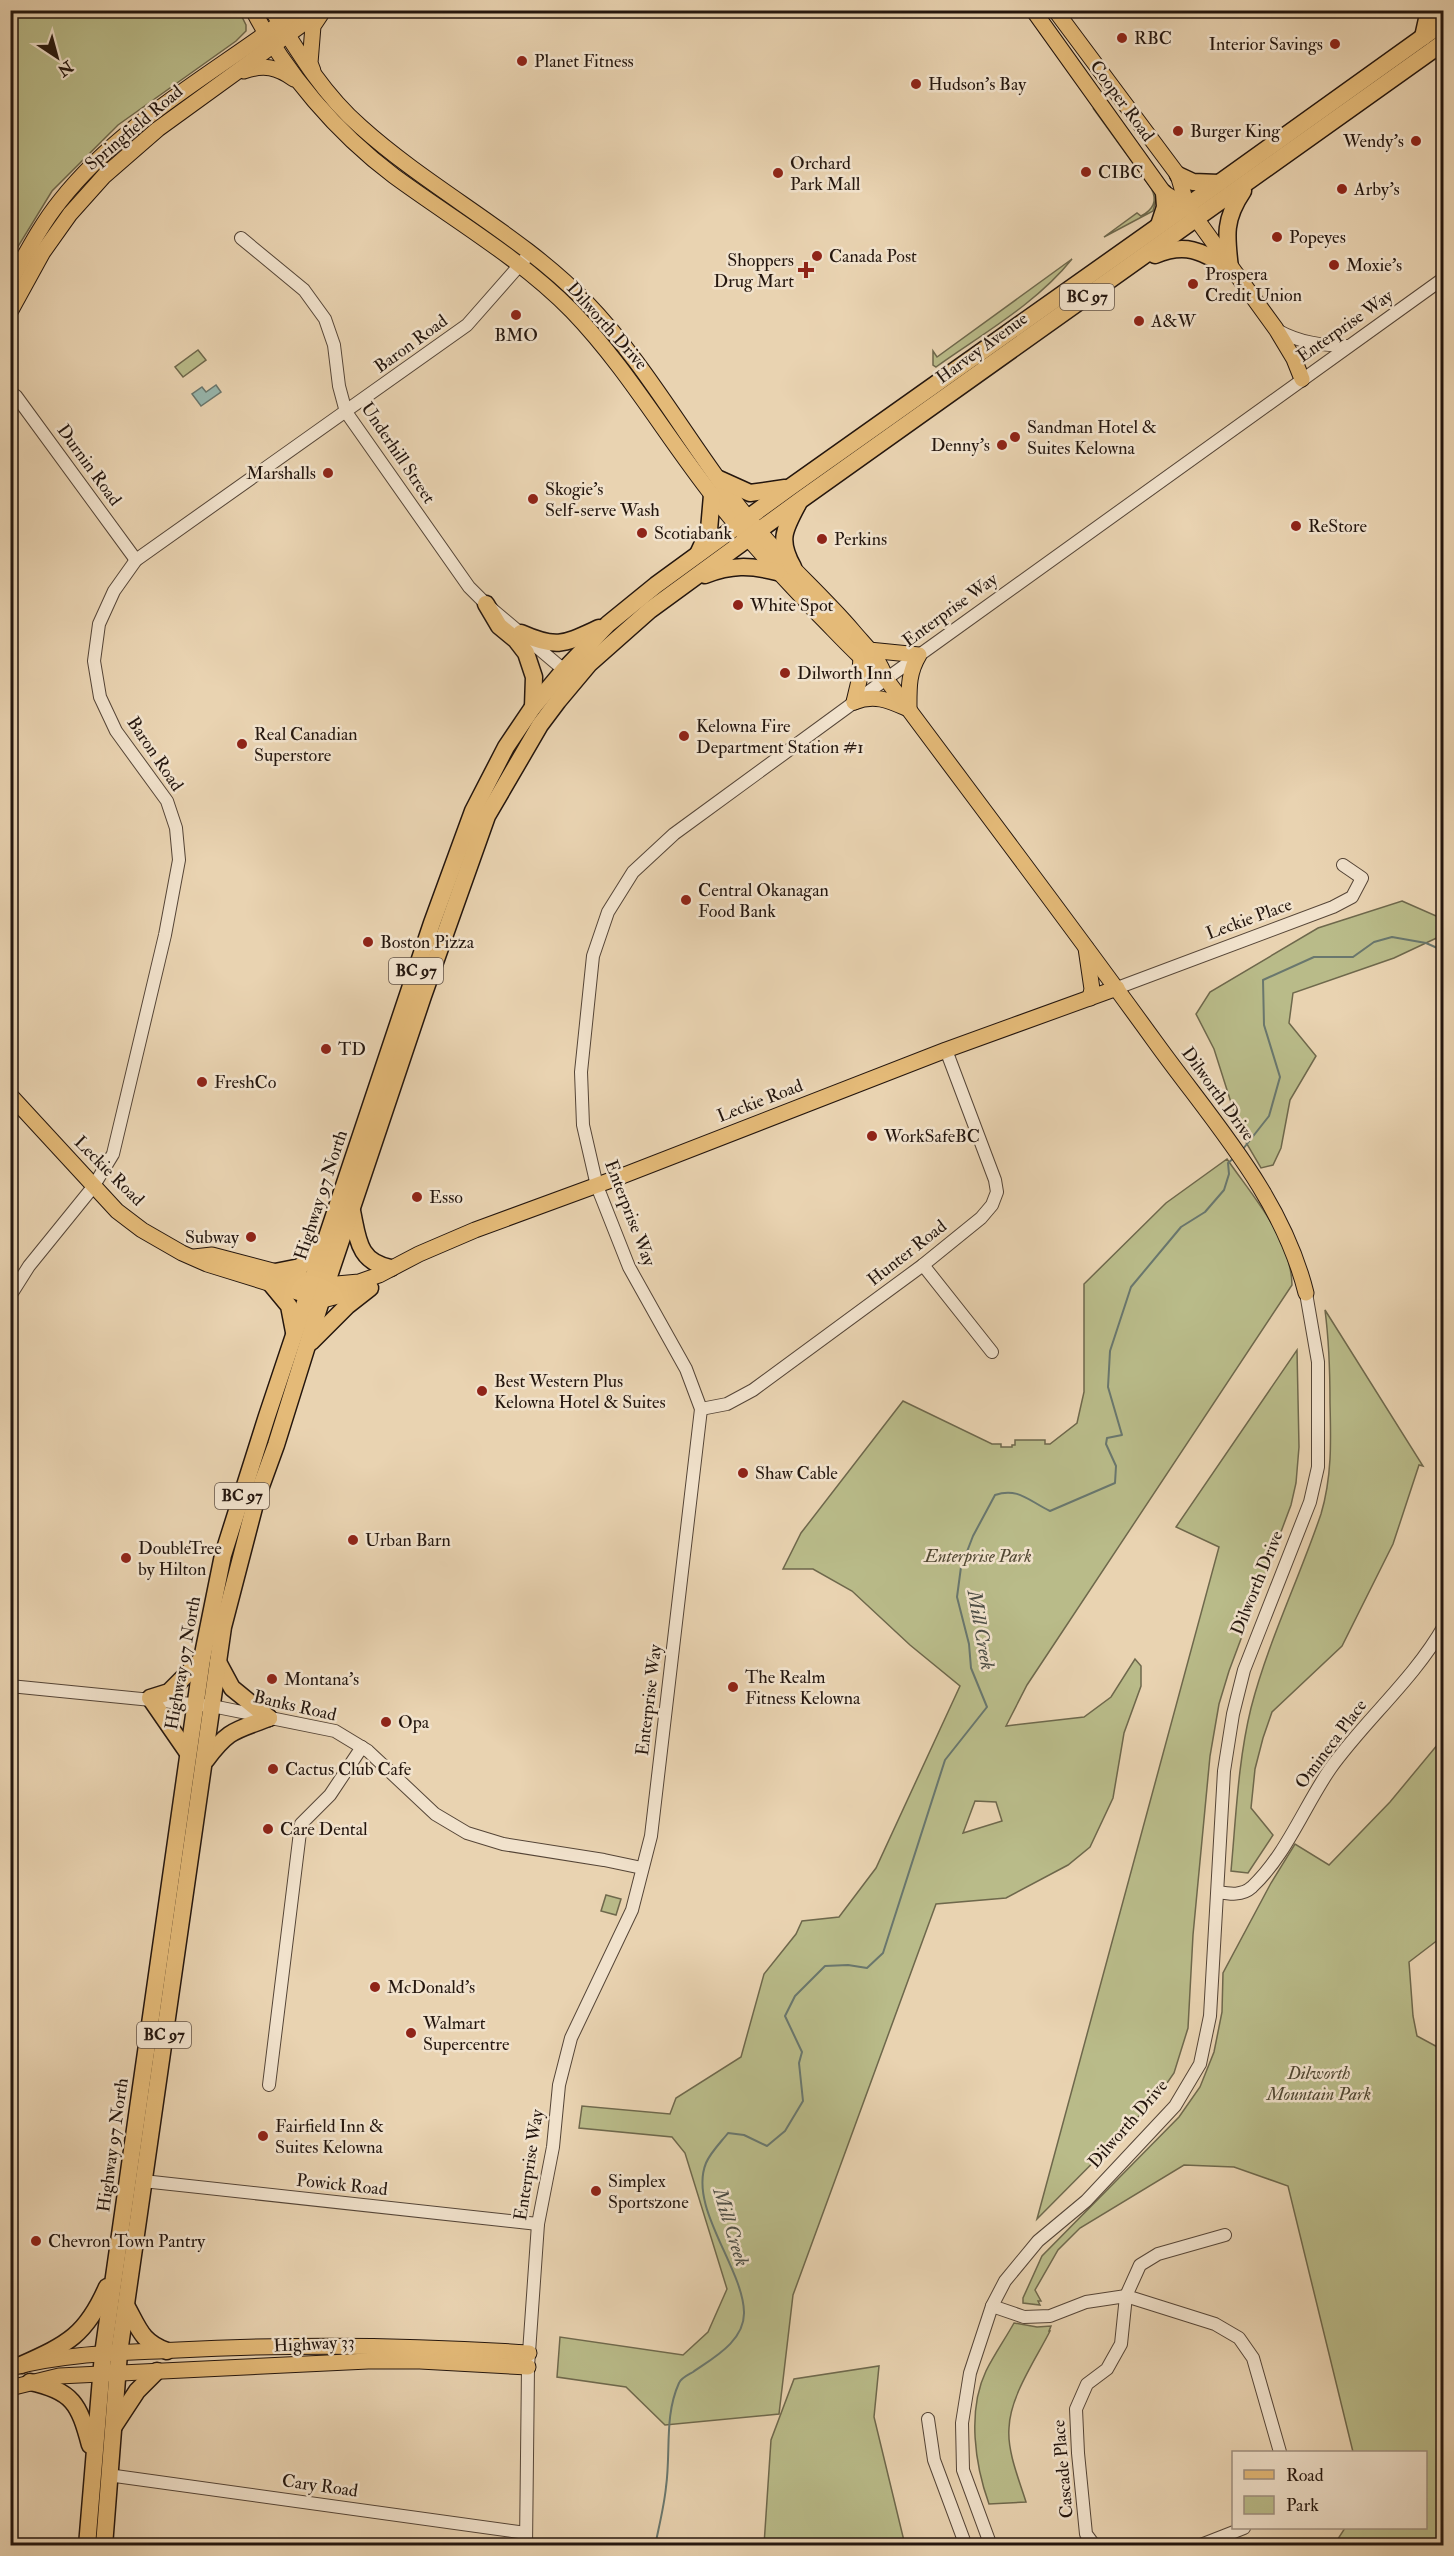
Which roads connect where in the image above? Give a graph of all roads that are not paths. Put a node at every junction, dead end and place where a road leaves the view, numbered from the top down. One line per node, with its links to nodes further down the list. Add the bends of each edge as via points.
1 (253, 10): 10 (main road, Dilworth Drive)
2 (298, 10): 8 (main road, Springfield Road)
3 (323, 10): 8 (main road, Springfield Road); 14 (main road, via 313,26)
4 (1033, 10): 18 (main road, Cooper Road)
5 (1056, 10): 15 (main road, Cooper Road)
6 (1429, 10): 12 (highway)
7 (1443, 22): 12 (highway, Harvey Avenue / BC 97)
8 (280, 23): 10 (main road, Springfield Road); 14 (main road, Dilworth Drive)
9 (1443, 35): 12 (highway)
10 (269, 40): 13 (main road, Springfield Road); 14 (main road, Dilworth Drive); 26 (main road, Springfield Road, via 150,117 91,167 60,201)
11 (1443, 42): 12 (highway, Harvey Avenue / BC 97)
12 (1425, 45): 16 (highway, Harvey Avenue / BC 97); 17 (highway, Harvey Avenue / BC 97)
13 (235, 73): 14 (main road, via 259,66); 27 (main road, Springfield Road, via 158,129 104,176 43,252)
14 (308, 79): 22 (main road, Dilworth Drive, via 325,89 359,126)
15 (1178, 175): 17 (highway, via 1193,182); 19 (main road, Cooper Road)
16 (1249, 182): 19 (highway, Harvey Avenue / BC 97); 24 (highway, via 1226,225)
17 (1219, 183): 19 (highway, Harvey Avenue / BC 97)
18 (1164, 193): 19 (main road, Cooper Road); 20 (highway, via 1165,207)
19 (1192, 213): 20 (highway, Harvey Avenue / BC 97); 23 (highway, Harvey Avenue / BC 97); 24 (main road, Cooper Road)
20 (1159, 225): 31 (highway, Harvey Avenue / BC 97)
21 (241, 238): 33 (street, Underhill Street, via 304,290 325,319 334,345)
22 (525, 259): 33 (street, Baron Road, via 467,325); 35 (main road, Dilworth Drive, via 585,301 624,345); 37 (main road, Dilworth Drive, via 612,355)
23 (1135, 263): 24 (highway, via 1171,249 1193,249); 34 (highway, Harvey Avenue / BC 97)
24 (1230, 268): 28 (main road, Cooper Road)
25 (1443, 278): 29 (street, Enterprise Way)
26 (10, 282)
27 (10, 312)
28 (1276, 329): 29 (street, via 1306,342); 30 (main road, Cooper Road)
29 (1347, 346): 30 (street, Enterprise Way)
30 (1302, 379): 48 (street, Enterprise Way)
31 (931, 387): 34 (highway); 36 (highway, Harvey Avenue / BC 97)
32 (10, 392): 40 (street, Durnin Road)
33 (346, 412): 40 (street, Baron Road); 44 (street, Underhill Street, via 461,576)
34 (926, 413): 36 (highway, Harvey Avenue / BC 97)
35 (719, 479): 36 (highway, via 750,493); 38 (main road, Dilworth Drive)
36 (795, 493): 38 (highway, Harvey Avenue / BC 97); 41 (highway, via 784,536 786,553)
37 (712, 495): 38 (main road, Dilworth Drive); 39 (highway, via 709,530)
38 (748, 528): 39 (highway, Harvey Avenue / BC 97); 41 (main road, Dilworth Drive); 42 (main road, Dilworth Drive); 43 (highway, Harvey Avenue / BC 97)
39 (698, 554): 45 (highway, Harvey Avenue / BC 97)
40 (136, 561): 62 (street, Baron Road, via 114,591 99,624 94,661 100,697 116,731 167,801 176,828 179,860 165,935 112,1154)
41 (794, 567): 47 (main road, Dilworth Drive)
42 (777, 572): 43 (highway, via 736,565); 47 (main road, Dilworth Drive)
43 (688, 582): 51 (highway, Harvey Avenue / BC 97, via 606,648)
44 (486, 604): 46 (street, Underhill Street); 53 (highway, via 499,626 526,653 534,677)
45 (608, 624): 46 (highway, via 572,641 551,644); 49 (highway, Harvey Avenue / BC 97)
46 (520, 633): 49 (street, Underhill Street)
47 (865, 654): 48 (main road); 50 (main road, Dilworth Drive, via 880,661); 52 (main road)
48 (919, 655): 50 (street, Enterprise Way); 54 (main road, via 909,680)
49 (564, 670): 51 (highway); 53 (highway, Highway 97 North / BC 97)
50 (886, 679): 52 (street, Enterprise Way); 54 (main road, Dilworth Drive)
51 (558, 701): 63 (highway, Highway 97 North / BC 97, via 488,816)
52 (854, 702): 54 (main road, via 883,698); 61 (street, Enterprise Way, via 674,834 633,872 608,912 593,956 581,1072 583,1125)
53 (533, 707): 64 (highway, Highway 97 North / BC 97, via 506,747 473,812)
54 (909, 710): 56 (main road, Dilworth Drive)
55 (1343, 865): 57 (street, Leckie Place, via 1362,878 1352,897)
56 (1086, 948): 57 (main road, Dilworth Drive); 58 (main road, via 1092,989)
57 (1117, 988): 58 (main road, Leckie Road); 71 (main road, Dilworth Drive, via 1267,1196 1300,1268)
58 (1089, 998): 59 (main road, Leckie Road)
59 (946, 1050): 61 (main road, Leckie Road); 66 (street, Hunter Road, via 997,1192 981,1218)
60 (10, 1095): 62 (main road, Leckie Road)
61 (597, 1186): 65 (main road, Leckie Road); 75 (street, Enterprise Way, via 629,1267 686,1369)
62 (93, 1187): 68 (main road, Leckie Road, via 142,1230 194,1257 212,1255); 72 (street, Baron Road, via 29,1266)
63 (351, 1210): 67 (highway, via 362,1250 377,1266); 70 (highway, Highway 97 North / BC 97)
64 (324, 1246): 68 (highway, via 300,1267); 70 (highway, Highway 97 North / BC 97)
65 (419, 1254): 67 (main road, Leckie Road); 69 (main road, Leckie Road, via 412,1264)
66 (922, 1265): 74 (street); 75 (street, Hunter Road, via 753,1390 728,1404)
67 (391, 1268): 70 (main road, Leckie Road, via 359,1282)
68 (273, 1278): 70 (main road, Leckie Road); 73 (highway, via 289,1306)
69 (370, 1288): 70 (main road, Leckie Road); 73 (highway)
70 (317, 1291): 73 (highway, Highway 97 North / BC 97)
71 (1306, 1293): 86 (street, Dilworth Drive, via 1318,1362 1318,1467 1310,1502 1244,1670 1233,1714 1224,1771)
72 (10, 1296)
73 (301, 1340): 77 (highway, Highway 97 North / BC 97, via 223,1627)
74 (992, 1352)
75 (700, 1409): 85 (street, Enterprise Way, via 660,1765 651,1836)
76 (1443, 1626): 86 (street, Omineca Place, via 1417,1664 1331,1768 1268,1871 1250,1890 1236,1894)
77 (210, 1660): 79 (highway, via 170,1692); 80 (highway, Highway 97 North / BC 97); 81 (highway, via 232,1688)
78 (10, 1686): 79 (street, Banks Road)
79 (150, 1698): 80 (street, Banks Road); 83 (highway)
80 (204, 1705): 81 (street, Banks Road); 83 (highway, Highway 97 North / BC 97); 84 (highway, Highway 97 North / BC 97)
81 (269, 1718): 82 (street, Banks Road, via 334,1731); 84 (highway, via 236,1729 219,1741)
82 (362, 1747): 85 (street, Banks Road, via 435,1814 467,1833 503,1844); 87 (street, via 330,1795 301,1824)
83 (188, 1753): 88 (highway, Highway 97 North / BC 97)
84 (203, 1763): 89 (highway, Highway 97 North / BC 97)
85 (642, 1868): 90 (street, Enterprise Way, via 632,1910 570,2038)
86 (1218, 1892): 94 (street, Dilworth Drive, via 1210,2016 1200,2064 1175,2106 1086,2201 1038,2241 1005,2281)
87 (268, 2085)
88 (131, 2159): 89 (highway); 92 (highway, Highway 97 North / BC 97)
89 (143, 2181): 90 (street, Powick Road); 95 (highway, Highway 97 North / BC 97)
90 (538, 2224): 98 (street, Enterprise Way)
91 (1225, 2235): 93 (street, Cascade Place, via 1158,2254 1140,2265)
92 (115, 2270): 97 (highway, Highway 97 North / BC 97); 99 (highway, via 96,2312 82,2330 60,2348)
93 (1126, 2296): 94 (street, via 1086,2302 1050,2316 1024,2317); 106 (street, via 1215,2324 1239,2338 1253,2358); 115 (street, Cascade Place, via 1121,2344 1107,2369 1087,2384 1076,2409 1086,2534)
94 (992, 2306): 114 (street, Dilworth Drive, via 970,2373 962,2422 963,2470)
95 (127, 2307): 96 (highway, via 143,2337); 97 (highway, Highway 97 North / BC 97)
96 (167, 2350): 97 (main road, Highway 33); 98 (main road, Highway 33, via 343,2345)
97 (111, 2354): 99 (main road, Highway 33, via 56,2358); 101 (highway, Highway 97 North / BC 97)
98 (528, 2360): 100 (main road, Highway 33, via 368,2361); 110 (street, Enterprise Way)
99 (16, 2367)
100 (157, 2371): 101 (main road, Highway 33); 105 (highway, via 137,2391)
101 (109, 2374): 102 (main road, Highway 33, via 59,2376); 105 (highway, Highway 97 North / BC 97); 107 (highway, Highway 97 North / BC 97)
102 (30, 2382): 103 (main road, Highway 33); 107 (highway, via 54,2388 70,2399 84,2424)
103 (10, 2388)
104 (928, 2419): 113 (street, via 934,2460)
105 (112, 2429): 108 (highway, Highway 97 North / BC 97)
106 (1280, 2451)
107 (94, 2462): 111 (highway, Highway 97 North / BC 97)
108 (108, 2475): 110 (street, Cary Road); 112 (highway, Highway 97 North / BC 97)
109 (1241, 2529): 116 (street)
110 (526, 2539)
111 (87, 2546)
112 (104, 2546)
113 (966, 2546)
114 (991, 2546)
115 (1095, 2546)
116 (1198, 2546)

